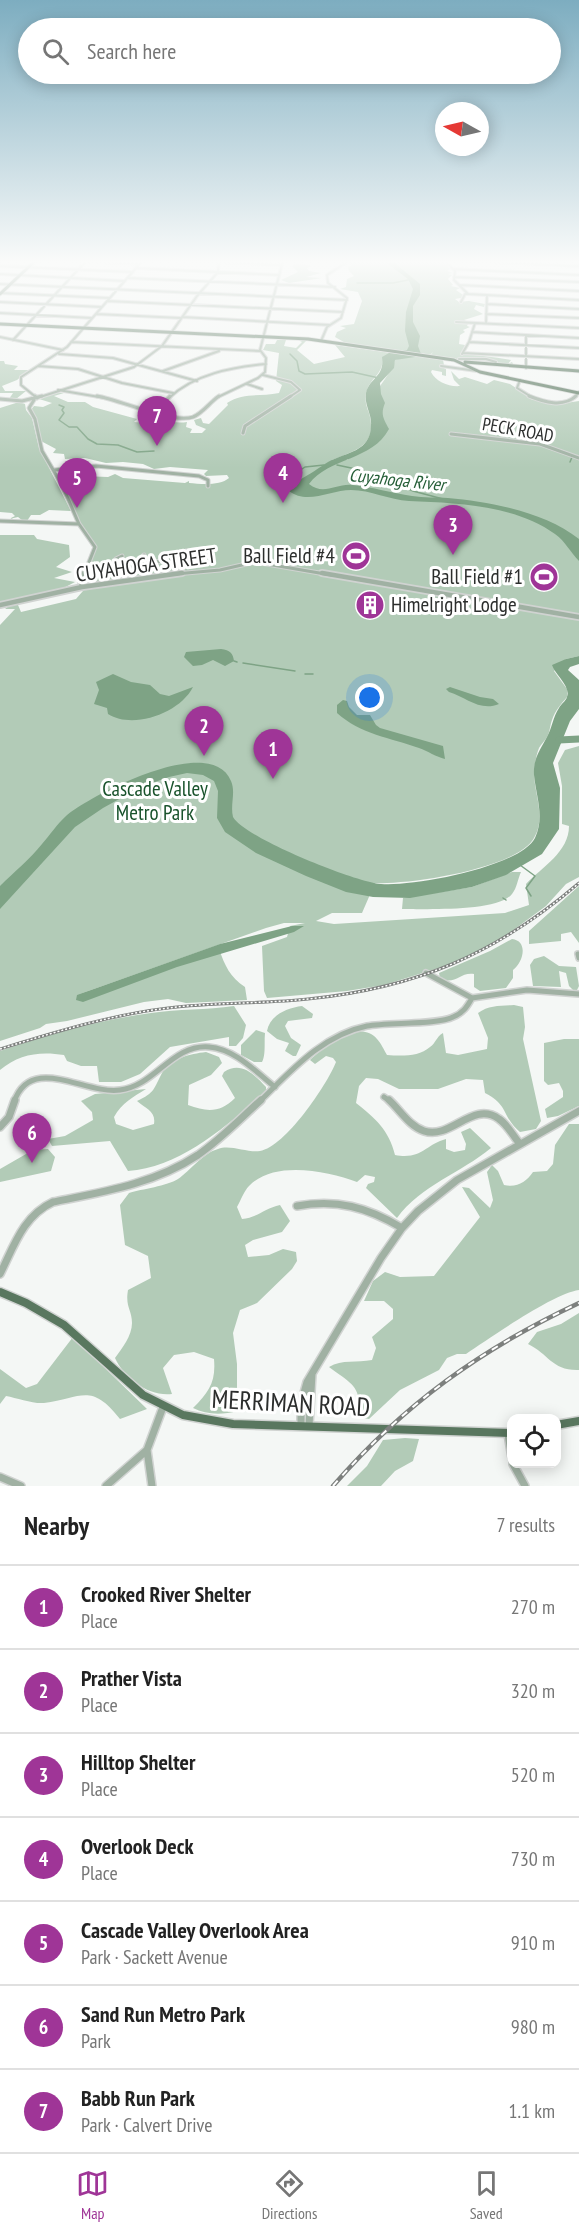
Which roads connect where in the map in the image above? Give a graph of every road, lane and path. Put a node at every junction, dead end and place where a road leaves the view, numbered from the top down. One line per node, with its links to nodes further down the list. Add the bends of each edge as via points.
1 (22, 329): 13 (street)
2 (83, 329): 15 (street)
3 (113, 329): 7 (main road)
4 (173, 329): 7 (street)
5 (266, 329): 10 (street)
6 (328, 329): 14 (street)
7 (171, 332): 10 (main road); 18 (street)
8 (472, 332): 9 (street); 16 (street)
9 (526, 335): 12 (street); 17 (street)
10 (265, 336): 14 (main road); 24 (street)
11 (0, 337): 13 (street)
12 (579, 338)
13 (13, 340): 22 (street)
14 (321, 341): 29 (main road)
15 (71, 342): 18 (street); 22 (street)
16 (469, 342): 17 (street); 26 (street, via 463,354)
17 (526, 345): 20 (street); 26 (street)
18 (162, 346): 19 (street); 21 (street)
19 (172, 347): 21 (street); 23 (street)
20 (579, 348)
21 (158, 349): 32 (street)
22 (63, 350): 25 (street)
23 (213, 350): 24 (street); 36 (street)
24 (260, 351): 31 (street, via 266,356)
25 (58, 354): 32 (street, via 103,356); 33 (street)
26 (526, 356): 27 (street); 35 (street)
27 (579, 358)
28 (459, 359): 30 (street)
29 (454, 360): 35 (main road); 38 (main road)
30 (496, 362)
31 (266, 364): 39 (street); 44 (street, via 228,369)
32 (138, 365): 36 (street); 40 (street)
33 (38, 366): 40 (street, via 78,369); 50 (street, via 20,381)
34 (441, 366): 38 (street)
35 (526, 368): 37 (main road)
36 (163, 371): 44 (street)
37 (579, 371)
38 (480, 372): 43 (main road)
39 (263, 375): 45 (street); 55 (street, via 293,382 300,390 247,424)
40 (100, 377): 41 (street); 42 (street)
41 (92, 379): 42 (street); 47 (street)
42 (108, 379): 48 (street)
43 (520, 380): 49 (main road); 49 (street, via 517,388 522,393 557,403 570,402)
44 (197, 381): 48 (street)
45 (246, 384): 46 (street); 54 (street, via 216,398 196,416)
46 (262, 389)
47 (58, 390): 50 (street); 54 (street, via 110,398)
48 (173, 393): 54 (street)
49 (579, 393)
50 (37, 398): 52 (street); 53 (street)
51 (0, 399): 52 (street)
52 (22, 401): 53 (street)
53 (29, 406): 58 (street, via 40,447)
54 (155, 413)
55 (243, 433)
56 (451, 434): 57 (street, PECK ROAD, via 540,444)
57 (579, 458)
58 (54, 470): 59 (street, via 104,466 199,476 208,480); 61 (street)
59 (208, 486)
60 (0, 521): 61 (street)
61 (79, 524): 66 (street, via 96,547)
62 (186, 552): 65 (street, via 175,559)
63 (144, 555): 65 (street)
64 (122, 556): 67 (street)
65 (143, 565): 67 (street)
66 (87, 568): 67 (street); 68 (street)
67 (111, 569)
68 (82, 587): 69 (street, CUYAHOGA STREET); 70 (street, CUYAHOGA STREET, via 262,562)
69 (0, 604)
70 (579, 617)
71 (426, 973): 73 (street)
72 (579, 994): 73 (street, via 527,990)
73 (472, 998): 74 (street, via 464,1011 451,1019 366,1026 334,1036 314,1049)
74 (274, 1087): 77 (street, via 226,1051 195,1048 170,1057 141,1083 119,1090 34,1079 21,1089 8,1120); 81 (street, via 223,1136 180,1165 125,1187 42,1206 26,1222)
75 (384, 1097): 78 (street, via 423,1131 437,1132 471,1115 485,1113 501,1120)
76 (579, 1111): 78 (street)
77 (0, 1127)
78 (520, 1144): 80 (street, via 445,1188)
79 (297, 1206): 80 (street, via 318,1202 361,1206)
80 (402, 1228): 86 (street, via 312,1374)
81 (0, 1274)
82 (0, 1292): 83 (main road, MERRIMAN ROAD, via 74,1332 136,1390)
83 (163, 1407): 86 (main road, MERRIMAN ROAD, via 217,1423); 88 (street)
84 (579, 1421): 85 (main road)
85 (561, 1424)
86 (305, 1426): 87 (main road, MERRIMAN ROAD)
87 (507, 1434)
88 (147, 1450): 92 (street); 93 (street)
89 (515, 1468): 94 (street)
90 (0, 1478): 91 (street)
91 (21, 1486)
92 (106, 1486)
93 (152, 1486)
94 (525, 1486)

